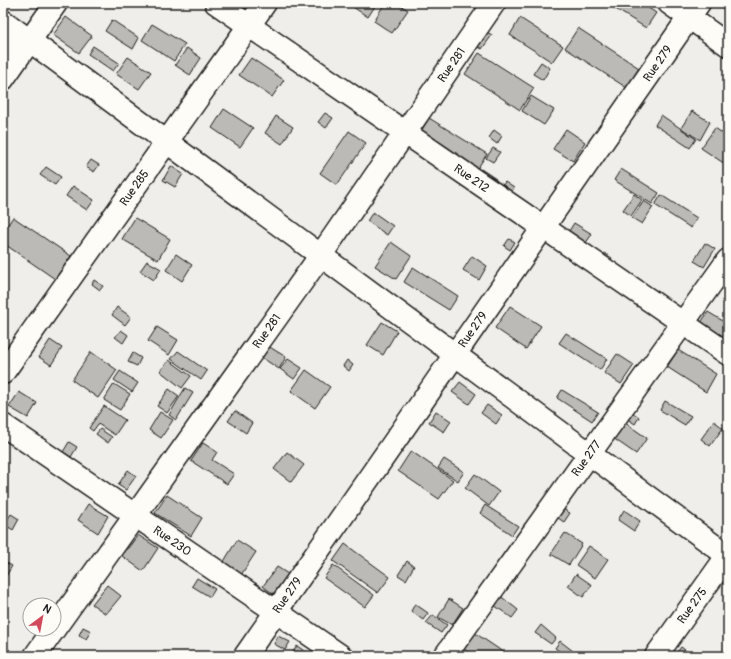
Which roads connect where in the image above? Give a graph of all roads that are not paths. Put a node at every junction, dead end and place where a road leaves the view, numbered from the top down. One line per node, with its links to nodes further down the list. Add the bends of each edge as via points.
1 (56, 3): 9 (street)
2 (216, 3): 8 (street, Rue 212)
3 (265, 3): 8 (street, Rue 285)
4 (494, 3): 13 (street, Rue 281)
5 (669, 3): 6 (street)
6 (694, 10): 11 (street); 15 (street, Rue 279)
7 (3, 21): 9 (street)
8 (249, 26): 13 (street, Rue 212); 14 (street, Rue 285)
9 (30, 40): 10 (street); 12 (street); 14 (street)
10 (3, 43)
11 (728, 45)
12 (3, 79)
13 (405, 133): 15 (street, Rue 212); 16 (street, Rue 281)
14 (167, 142): 16 (street); 21 (street, Rue 285)
15 (544, 227): 18 (street, Rue 212); 19 (street, Rue 279)
16 (321, 255): 19 (street); 24 (street, Rue 281)
17 (728, 260): 18 (street, Rue 277)
18 (683, 322): 20 (street, Rue 212); 23 (street, Rue 277)
19 (454, 353): 23 (street); 26 (street, Rue 279)
20 (728, 354)
21 (3, 373)
22 (3, 425): 24 (street, Rue 230)
23 (590, 453): 25 (street); 30 (street, Rue 277)
24 (135, 516): 26 (street, Rue 230); 27 (street, Rue 281)
25 (728, 556): 31 (street, Rue 275)
26 (276, 612): 28 (street, Rue 279); 29 (street, Rue 230)
27 (35, 656)
28 (245, 656)
29 (341, 656)
30 (445, 656)
31 (656, 656)

